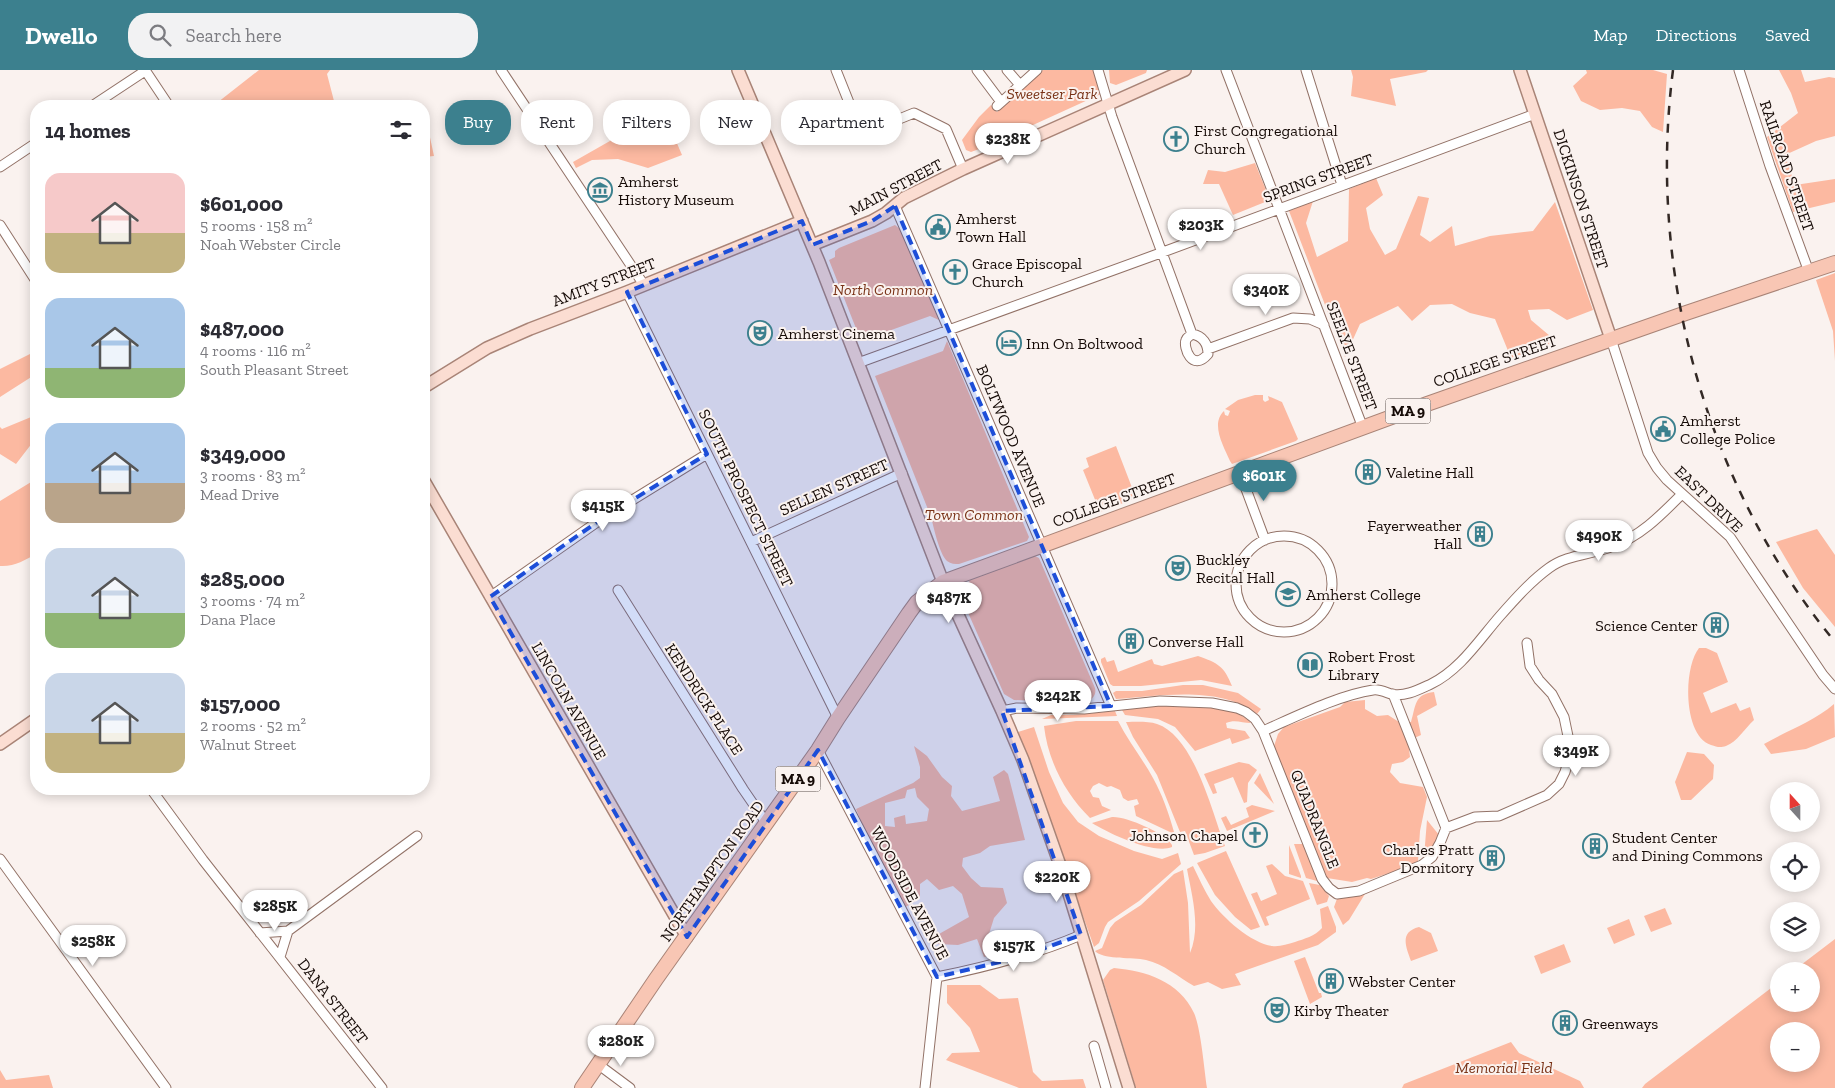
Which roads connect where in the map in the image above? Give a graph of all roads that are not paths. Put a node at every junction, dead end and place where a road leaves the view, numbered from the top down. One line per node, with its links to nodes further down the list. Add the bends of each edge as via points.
1 (145, 70): 15 (street); 16 (street)
2 (502, 70): 32 (street)
3 (738, 70): 25 (main road)
4 (836, 70): 21 (street, via 858,125 863,130 872,130 914,113 921,115 946,129)
5 (977, 70): 14 (street, via 999,104)
6 (1007, 70): 14 (street)
7 (1036, 70): 14 (street)
8 (1098, 70): 17 (street)
9 (1185, 70): 17 (main road, MAIN STREET)
10 (1226, 70): 24 (street, SEELYE STREET)
11 (1306, 70): 22 (street)
12 (1520, 70): 18 (main road, DICKINSON STREET)
13 (1739, 70): 31 (street, RAILROAD STREET)
14 (1020, 85)
15 (101, 100)
16 (165, 100)
17 (1109, 105): 21 (main road, MAIN STREET); 28 (street)
18 (1535, 114): 22 (street, SPRING STREET); 37 (main road, DICKINSON STREET)
19 (30, 147): 20 (street)
20 (0, 167)
21 (964, 169): 23 (main road, MAIN STREET, via 904,198)
22 (1342, 185): 24 (street, SPRING STREET)
23 (895, 206): 27 (main road, MAIN STREET, via 872,221); 35 (street, BOLTWOOD AVENUE)
24 (1280, 208): 28 (street, SPRING STREET); 34 (street, SEELYE STREET)
25 (802, 221): 27 (main road); 32 (main road, AMITY STREET)
26 (0, 225): 30 (street)
27 (812, 245): 39 (main road)
28 (1163, 252): 35 (street, SPRING STREET); 36 (street)
29 (1835, 263): 31 (highway, COLLEGE STREET / MA 9)
30 (30, 271)
31 (1809, 272): 37 (highway, COLLEGE STREET / MA 9)
32 (644, 285): 33 (main road, AMITY STREET)
33 (627, 292): 40 (main road, AMITY STREET, via 500,342); 42 (street, SOUTH PROSPECT STREET)
34 (1324, 325): 38 (street, via 1310,319 1293,318); 41 (street, SEELYE STREET)
35 (949, 329): 39 (street, SPRING STREET); 49 (street, BOLTWOOD AVENUE)
36 (1192, 334): 38 (street, via 1202,338); 38 (street, via 1185,341 1191,359 1205,358)
37 (1611, 339): 41 (highway, COLLEGE STREET / MA 9); 46 (street, EAST DRIVE, via 1648,453 1662,474)
38 (1208, 350)
39 (858, 362): 43 (main road)
40 (430, 383)
41 (1363, 428): 44 (highway, COLLEGE STREET / MA 9)
42 (707, 454): 48 (street, SOUTH PROSPECT STREET); 52 (street, via 600,520)
43 (902, 473): 48 (street, SELLEN STREET); 50 (main road)
44 (1240, 473): 47 (street); 49 (highway, COLLEGE STREET / MA 9)
45 (430, 492): 52 (main road, LINCOLN AVENUE)
46 (1682, 494): 54 (street, EAST DRIVE, via 1730,537); 55 (street, via 1634,536 1612,547 1581,554 1550,567 1500,615 1451,672 1410,694)
47 (1265, 540): 47 (street, via 1253,547 1238,570 1236,583 1243,609 1263,627 1276,631 1303,628 1315,620 1330,598 1332,584 1325,558 1305,540 1292,536)
48 (751, 542): 58 (street, SOUTH PROSPECT STREET)
49 (1041, 545): 50 (highway, COLLEGE STREET / MA 9); 56 (street, BOLTWOOD AVENUE)
50 (943, 582): 57 (main road); 58 (highway, NORTHAMPTON ROAD / MA 9, via 917,602)
51 (618, 590): 64 (street, KENDRICK PLACE)
52 (490, 597): 71 (main road, LINCOLN AVENUE)
53 (1527, 643): 65 (street, via 1530,666 1552,694 1564,717 1569,741 1565,772 1559,784 1547,795 1499,816 1475,817)
54 (1835, 690)
55 (1393, 694): 60 (street, via 1376,689 1352,694); 65 (street)
56 (1110, 706): 57 (street); 60 (street, via 1160,701 1212,703 1246,712)
57 (1002, 711): 70 (main road, via 1023,760)
58 (838, 718): 62 (highway, NORTHAMPTON ROAD / MA 9)
59 (30, 723): 61 (main road)
60 (1263, 731): 65 (street, QUADRANGLE, via 1322,880 1337,894 1359,891 1422,865 1432,858)
61 (0, 744)
62 (818, 750): 64 (highway, NORTHAMPTON ROAD / MA 9); 73 (street, WOODSIDE AVENUE)
63 (156, 795): 69 (street, DANA STREET)
64 (767, 824): 71 (highway, NORTHAMPTON ROAD / MA 9)
65 (1446, 828)
66 (417, 836): 68 (street)
67 (0, 859): 76 (street)
68 (288, 931): 69 (street); 72 (street)
69 (260, 932): 72 (street, DANA STREET)
70 (1081, 935): 73 (street, via 1025,956); 82 (main road)
71 (687, 937): 75 (highway, NORTHAMPTON ROAD / MA 9)
72 (280, 957): 77 (street, DANA STREET)
73 (937, 978): 80 (street, WOODSIDE AVENUE)
74 (1094, 1046): 81 (street)
75 (598, 1065): 78 (highway, NORTHAMPTON ROAD / MA 9); 79 (street)
76 (166, 1088)
77 (382, 1088)
78 (582, 1088)
79 (630, 1088)
80 (925, 1088)
81 (1106, 1088)
82 (1129, 1088)

